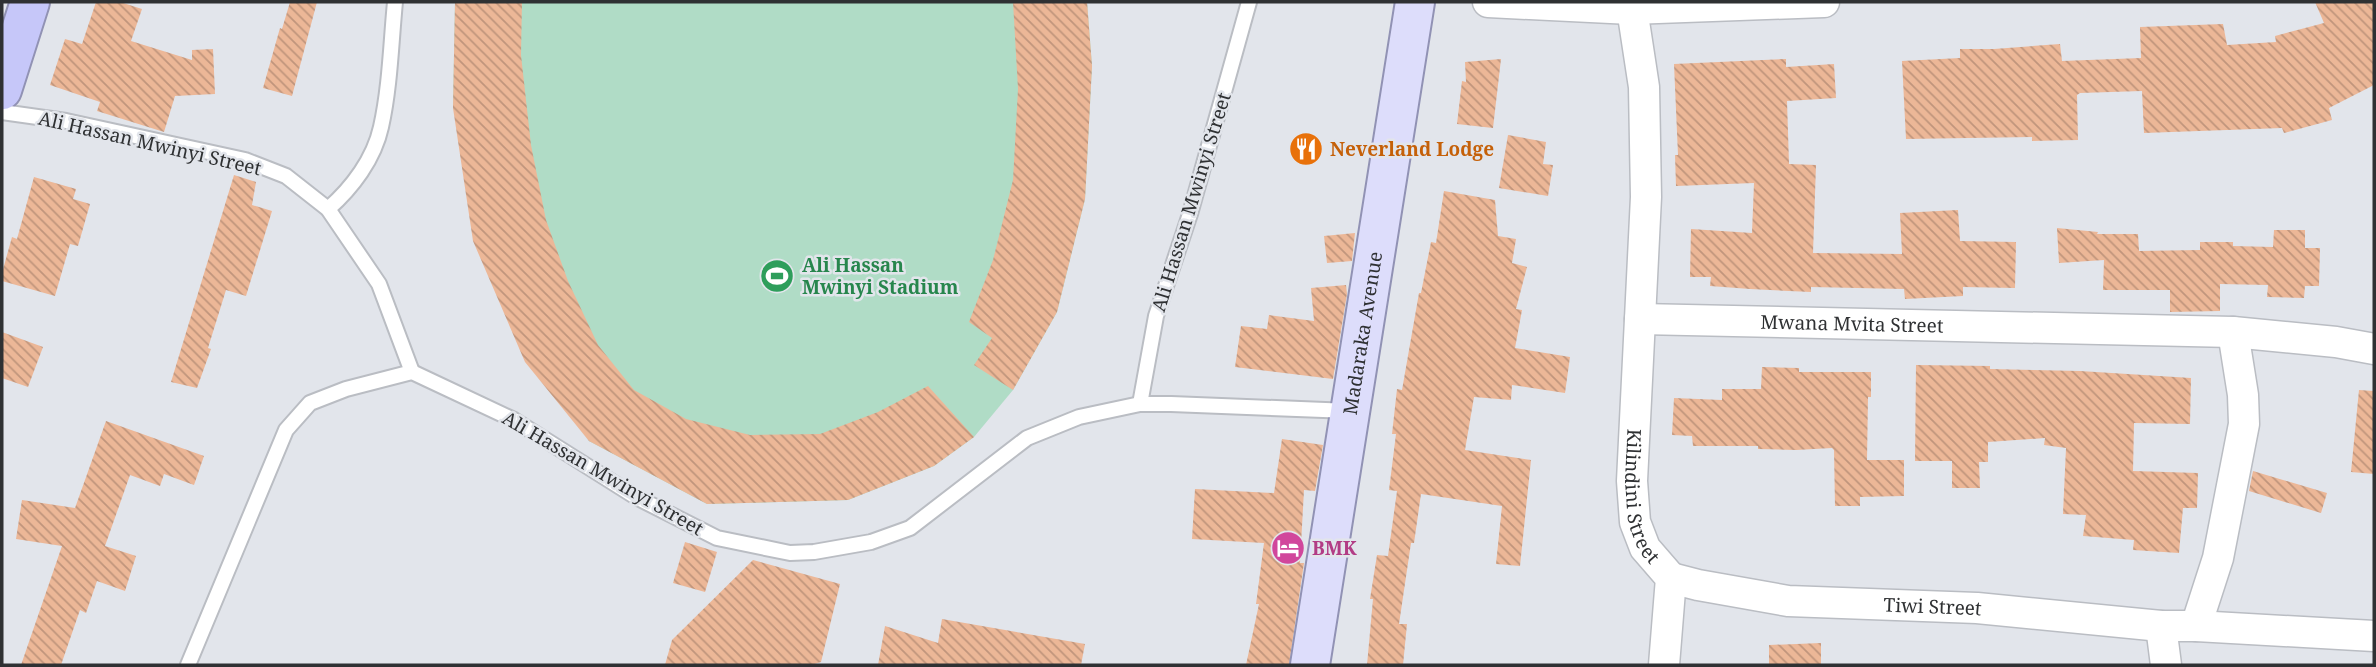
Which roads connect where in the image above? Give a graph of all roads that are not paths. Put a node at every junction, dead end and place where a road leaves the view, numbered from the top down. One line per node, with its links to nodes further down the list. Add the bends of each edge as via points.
1 (30, 2): 8 (highway)
2 (395, 2): 10 (lane, via 381,129 359,174)
3 (1249, 2): 15 (lane, Ali Hassan Mwinyi Street, via 1190,214 1156,316)
4 (1415, 2): 16 (main road, Madaraka Avenue)
5 (1488, 2): 7 (street)
6 (1824, 2): 7 (street)
7 (1631, 5): 11 (street, via 1644,87 1646,197)
8 (2, 90)
9 (2, 112): 10 (lane, Ali Hassan Mwinyi Street, via 66,121 245,160 286,176)
10 (328, 209): 14 (lane, Ali Hassan Mwinyi Street, via 379,284)
11 (1640, 319): 12 (street, Mwana Mvita Street); 17 (street, Kilindini Street, via 1632,481 1635,522 1645,548)
12 (2233, 332): 13 (street, Mwana Mvita Street); 18 (street, via 2244,424 2218,558)
13 (2374, 349)
14 (412, 372): 15 (lane, Ali Hassan Mwinyi Street, via 514,420 636,496 717,538 790,553 871,542 910,528 1027,439 1079,417); 21 (lane, via 346,388 310,403 286,430)
15 (1140, 404): 16 (lane, Ali Hassan Mwinyi Street)
16 (1350, 411): 22 (main road, Madaraka Avenue)
17 (1671, 578): 19 (street, Tiwi Street, via 1788,601 1977,608); 23 (street, Kilindini Street)
18 (2196, 625): 19 (street, Tiwi Street); 20 (street, Tiwi Street)
19 (2161, 626): 24 (street)
20 (2374, 636)
21 (193, 661)
22 (1310, 665)
23 (1664, 665)
24 (2166, 665)

